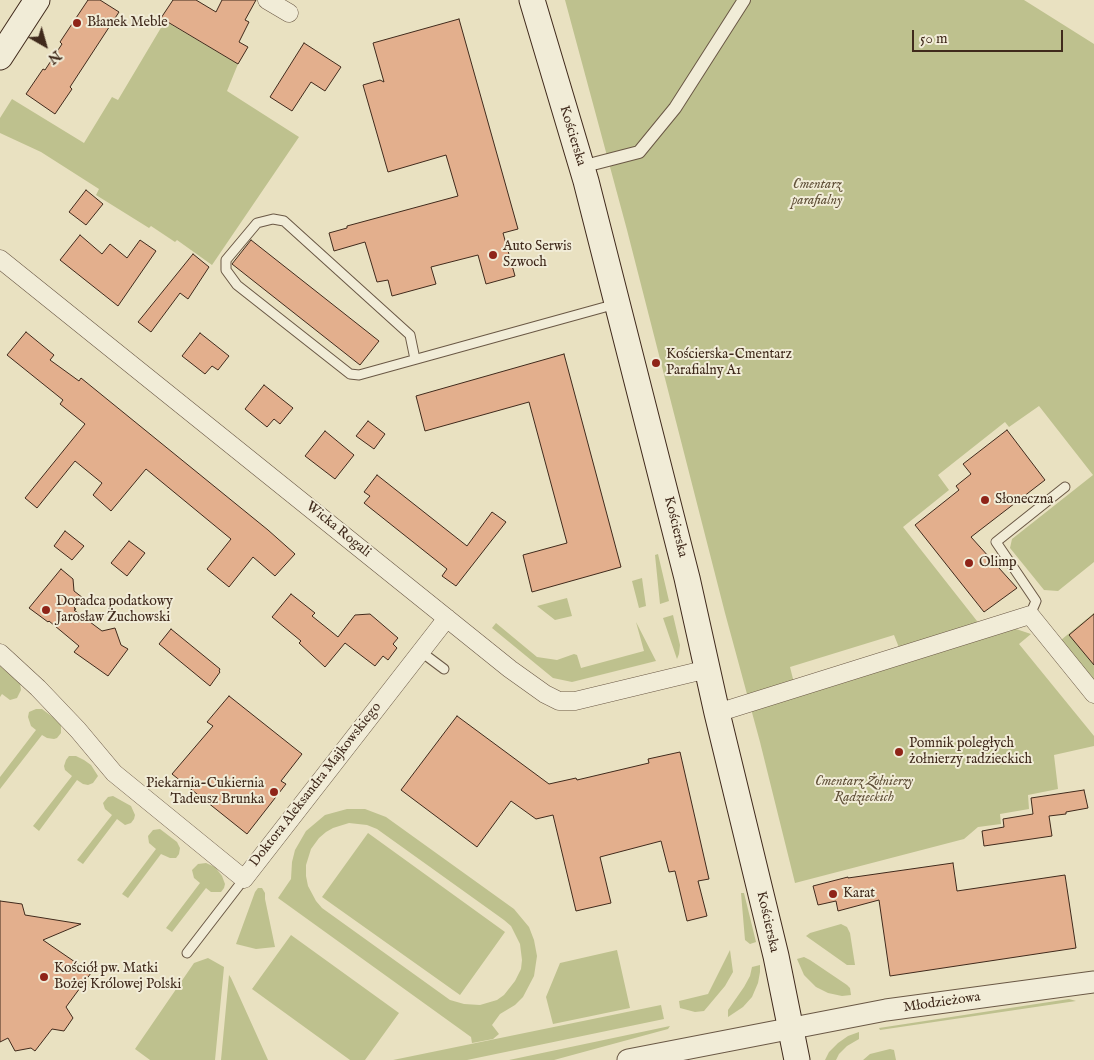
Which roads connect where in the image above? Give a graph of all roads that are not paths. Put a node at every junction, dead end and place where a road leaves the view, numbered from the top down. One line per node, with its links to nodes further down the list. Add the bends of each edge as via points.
1 (37, 0): 6 (main road)
2 (267, 0): 5 (street)
3 (532, 0): 7 (main road, Kościerska)
4 (744, 0): 7 (street, via 675,108 639,152)
5 (289, 14)
6 (0, 57)
7 (581, 167): 9 (main road, Kościerska)
8 (0, 260): 13 (street, Wicka Rogali)
9 (616, 304): 10 (lane); 17 (main road, Kościerska)
10 (415, 359): 10 (lane, via 359,375 350,374 237,285 226,270 226,260 257,223 272,219 284,221 410,335)
11 (1064, 486): 12 (lane, via 996,542 1036,601)
12 (1030, 615): 18 (street); 19 (street)
13 (447, 618): 14 (street, Doktora Aleksandra Majkowskiego); 17 (street, Wicka Rogali, via 532,685 559,701 575,702)
14 (420, 651): 16 (lane); 20 (street, Doktora Aleksandra Majkowskiego)
15 (0, 653): 20 (street, Doktora Aleksandra Majkowskiego, via 78,730 114,773)
16 (444, 669)
17 (708, 669): 19 (main road, Kościerska)
18 (1094, 694)
19 (718, 713): 23 (main road, Kościerska)
20 (244, 879): 21 (lane)
21 (187, 953)
22 (1094, 982): 23 (street, Młodzieżowa, via 886,1010)
23 (792, 1028): 24 (street, Młodzieżowa); 25 (main road, Kościerska)
24 (628, 1060)
25 (797, 1060)

